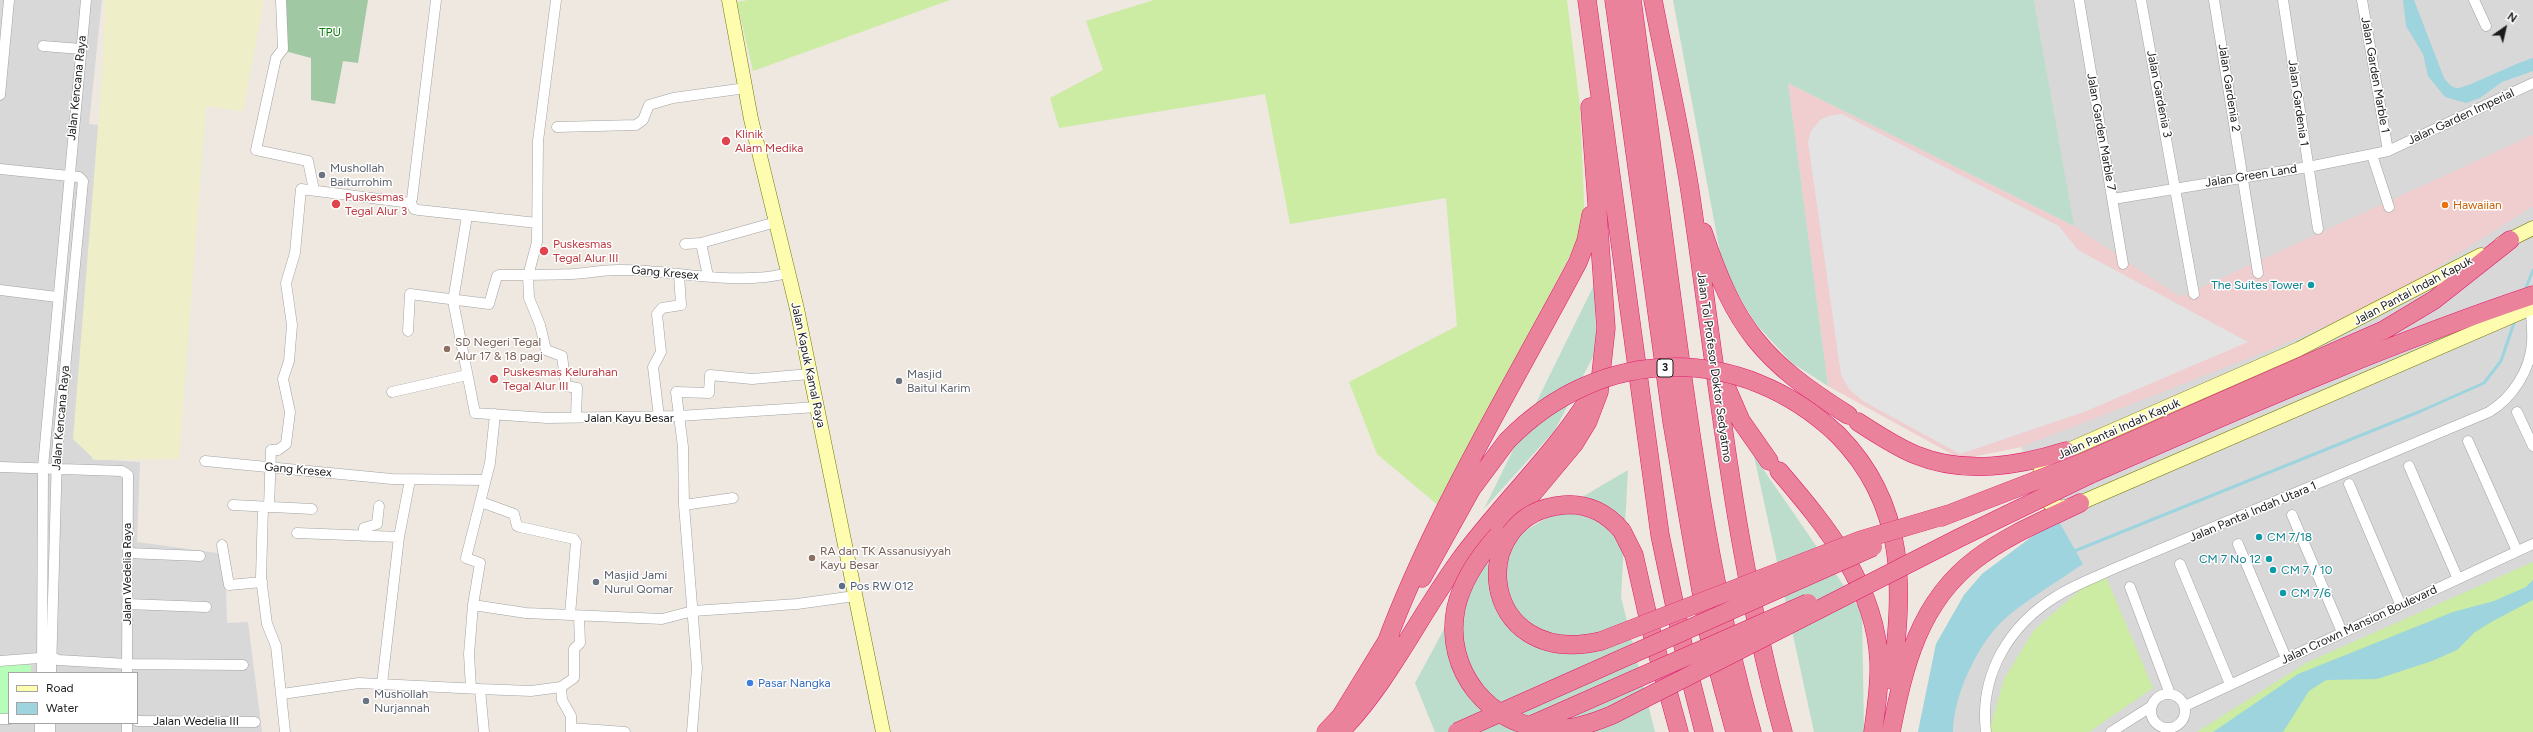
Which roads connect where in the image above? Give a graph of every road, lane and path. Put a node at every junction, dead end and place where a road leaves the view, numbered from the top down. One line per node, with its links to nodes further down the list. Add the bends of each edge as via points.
1 (9, 0): 19 (street)
2 (86, 0): 21 (street, Jalan Kencana Raya)
3 (281, 0): 34 (street, via 283,49 276,58 256,150 308,161)
4 (436, 0): 36 (street)
5 (556, 0): 41 (street, via 538,141)
6 (729, 0): 23 (main road, Jalan Kapuk Kamal Raya)
7 (1583, 0): 35 (highway)
8 (1587, 0): 146 (highway, via 1660,535)
9 (1614, 0): 147 (highway, 3, via 1672,422 1709,636)
10 (1632, 0): 148 (highway, 3, via 1688,422 1720,601)
11 (1653, 0): 33 (highway, Jalan Tol Profesor Doktor Sedyatmo)
12 (2079, 0): 37 (street, Jalan Garden Marble 7)
13 (2141, 0): 32 (street, Jalan Gardenia 3)
14 (2214, 0): 31 (street, Jalan Gardenia 2)
15 (2283, 0): 28 (street, Jalan Gardenia 1)
16 (2362, 0): 26 (street, Jalan Garden Marble 1)
17 (2474, 0): 18 (street)
18 (2486, 26)
19 (3, 41): 24 (street)
20 (43, 46): 21 (street)
21 (81, 49): 30 (street, Jalan Kencana Raya)
22 (2533, 83): 26 (street, Jalan Garden Imperial)
23 (746, 88): 25 (street, via 673,98 649,105 643,120 636,125); 40 (main road, Jalan Kapuk Kamal Raya)
24 (0, 96)
25 (557, 127)
26 (2388, 151): 27 (street, Jalan Green Land)
27 (2372, 155): 28 (street, Jalan Green Land); 38 (street)
28 (2308, 167): 31 (street, Jalan Green Land); 43 (street, Jalan Gardenia 1)
29 (0, 169): 30 (street)
30 (68, 176): 55 (street, Jalan Kencana Raya); 77 (street, Jalan Kencana Raya, via 81,178 83,184)
31 (2243, 176): 32 (street, Jalan Green Land); 49 (street, Jalan Gardenia 2)
32 (2176, 188): 37 (street, Jalan Green Land); 54 (street, Jalan Gardenia 3)
33 (1689, 189): 59 (highway, Jalan Tol Profesor Doktor Sedyatmo); 72 (highway, via 1722,285 1750,334 1768,356 1796,381 1909,452 1948,464 2009,465)
34 (314, 190): 39 (street, via 412,203 414,209); 78 (street, via 301,189 295,253 286,283 292,325 289,362 283,379 290,412 286,444 278,450 271,450)
35 (1596, 190): 61 (highway, via 1606,328); 115 (highway, via 1588,231 1578,262 1429,540 1404,595)
36 (412, 199)
37 (2113, 200): 47 (street, Jalan Garden Marble 7)
38 (2389, 207)
39 (467, 216): 41 (street); 56 (street)
40 (776, 222): 45 (street); 48 (main road, Jalan Kapuk Kamal Raya)
41 (537, 223): 51 (street, via 537,242)
42 (2533, 228): 44 (main road, Jalan Pantai Indah Kapuk)
43 (2318, 229)
44 (2510, 240): 72 (main road, Jalan Pantai Indah Kapuk, via 2299,349); 79 (highway, via 2434,300 2384,330)
45 (701, 243): 46 (street); 52 (street)
46 (685, 244)
47 (2123, 264)
48 (788, 273): 52 (street, Gang Kresex); 60 (main road, Jalan Kapuk Kamal Raya)
49 (2258, 273)
50 (679, 274): 51 (street, Gang Kresex, via 668,271 617,270); 52 (street, Gang Kresex); 68 (street, via 681,305 662,308 657,314 662,352 653,367)
51 (528, 276): 56 (street, Gang Kresex, via 498,275 489,304); 69 (street, via 529,298 540,325 546,350 562,356 566,386 577,388)
52 (708, 276)
53 (0, 290): 55 (street)
54 (2194, 294)
55 (57, 297): 76 (street, Jalan Kencana Raya)
56 (453, 301): 58 (street, Gang Kresex, via 410,294); 62 (street)
57 (2527, 304): 79 (highway, via 2444,326); 85 (main road, Jalan Pantai Indah Kapuk, via 2498,322); 153 (street, Jalan Pantai Indah Utara 1, via 2532,343 2528,360 2516,387 2504,404 2113,569 2057,596 2027,619 2004,645 1991,678 1983,711)
58 (408, 331)
59 (1711, 350): 149 (highway, Jalan Tol Profesor Doktor Sedyatmo, via 1738,528 1764,663); 150 (highway, via 1741,421 1756,446 1833,539 1868,604 1877,642 1878,699)
60 (810, 374): 64 (main road, Jalan Kapuk Kamal Raya); 67 (street, via 752,379 710,375 709,393 676,392)
61 (1602, 374): 96 (highway, bridge, via 1597,400 1584,430 1474,565 1461,594 1454,624 1458,657 1472,687 1495,711 1520,724 1554,729 1578,726 1612,716); 115 (highway, via 1577,417 1465,553)
62 (467, 375): 63 (street); 66 (street, Jalan Kayu Besar, via 475,413)
63 (392, 392)
64 (817, 407): 67 (street); 107 (main road, Jalan Kapuk Kamal Raya)
65 (2517, 412): 71 (street)
66 (495, 414): 69 (street, Jalan Kayu Besar); 81 (street, via 490,463)
67 (679, 416): 68 (street, Jalan Kayu Besar); 88 (street, Jalan Kayu Besar, via 683,447)
68 (659, 417): 69 (street, Jalan Kayu Besar)
69 (576, 418)
70 (2468, 441): 100 (street)
71 (2533, 446)
72 (2066, 451): 85 (main road, Jalan Pantai Indah Kapuk, via 2043,468 2039,486 2042,496 2055,506 2064,507)
73 (205, 461): 78 (street, Gang Kresex)
74 (2409, 466): 104 (street)
75 (0, 467): 76 (street)
76 (43, 467): 77 (street); 117 (street, Jalan Kencana Raya)
77 (56, 468): 101 (street, Jalan Wedelia Raya, via 122,471 128,475); 117 (street, Jalan Kencana Raya)
78 (271, 468): 80 (street, Gang Kresex); 89 (street)
79 (2086, 468): 91 (highway, bridge); 96 (highway, bridge)
80 (410, 480): 81 (street); 95 (street)
81 (484, 480): 84 (street)
82 (2350, 484): 111 (street)
83 (733, 498): 88 (street)
84 (481, 502): 109 (street, via 466,558 480,563); 113 (street, via 514,514 517,526 574,539)
85 (2080, 503): 152 (highway, via 1988,551 1966,568 1944,592 1926,617 1912,646 1902,677)
86 (233, 505): 89 (street)
87 (379, 506): 94 (street, via 377,524 364,528)
88 (684, 506): 112 (street, Jalan Kayu Besar)
89 (266, 507): 90 (street); 105 (street)
90 (312, 509)
91 (1949, 514): 143 (highway, bridge); 145 (highway, bridge, via 1860,540 1600,641 1574,646 1549,643 1526,633 1515,623 1501,600 1497,571 1507,540 1523,520 1547,508 1578,505 1601,512 1622,531 1634,555 1651,630)
92 (2292, 515): 114 (street)
93 (297, 533): 94 (street)
94 (363, 536): 95 (street)
95 (399, 538): 123 (street)
96 (1959, 538): 144 (highway, bridge)
97 (2238, 544): 116 (street)
98 (2533, 544): 100 (street, Jalan Crown Mansion Boulevard)
99 (222, 545): 105 (street, via 229,585)
100 (2517, 552): 104 (street, Jalan Crown Mansion Boulevard)
101 (128, 553): 102 (street); 108 (street, Jalan Wedelia Raya)
102 (200, 556)
103 (2180, 564): 124 (street)
104 (2458, 579): 111 (street, Jalan Crown Mansion Boulevard)
105 (262, 582): 127 (street, via 267,624 276,646)
106 (2130, 587): 128 (street)
107 (855, 596): 112 (street, via 797,604); 139 (main road, Jalan Kapuk Kamal Raya)
108 (127, 604): 110 (street); 120 (street, Jalan Wedelia Raya)
109 (473, 605): 113 (street, via 526,613); 126 (street, via 469,654)
110 (206, 606)
111 (2400, 606): 114 (street, Jalan Crown Mansion Boulevard)
112 (693, 611): 113 (street, via 662,618); 138 (street, Jalan Kayu Besar, via 697,668)
113 (574, 615): 125 (street, via 580,643 574,649 574,678)
114 (2342, 632): 116 (street, Jalan Crown Mansion Boulevard)
115 (1393, 648): 129 (highway); 142 (highway, via 1368,698); 151 (highway, bridge, via 1469,494 1506,441 1544,408 1587,384 1631,371 1679,367 1723,372 1755,381 1800,404 1838,435 1858,458 1876,487 1891,524 1900,573 1898,626)
116 (2286, 658): 124 (street, Jalan Crown Mansion Boulevard)
117 (47, 660): 118 (street); 120 (street); 121 (street, Jalan Kencana Raya); 122 (street, Jalan Kencana Raya)
118 (0, 661)
119 (243, 665): 120 (street)
120 (127, 669)
121 (42, 672)
122 (51, 672)
123 (382, 684): 126 (street); 127 (street, via 359,683)
124 (2230, 684): 131 (street, Jalan Crown Mansion Boulevard)
125 (561, 687): 126 (street, via 531,691); 134 (street, via 562,700 571,716)
126 (475, 688): 136 (street)
127 (282, 694): 135 (street)
128 (2170, 694): 130 (street, via 2161,695); 131 (street, via 2179,698)
129 (1352, 698): 140 (highway); 141 (highway)
130 (2152, 706): 131 (street, via 2152,716 2157,724 2171,728 2183,720); 154 (street)
131 (2185, 706)
132 (138, 721): 133 (street, Jalan Wedelia III)
133 (255, 722)
134 (571, 730): 137 (street)
135 (286, 732)
136 (484, 732)
137 (625, 732)
138 (692, 732)
139 (883, 732)
140 (1313, 732)
141 (1326, 732)
142 (1340, 732)
143 (1457, 732)
144 (1516, 732)
145 (1679, 732)
146 (1704, 732)
147 (1735, 732)
148 (1752, 732)
149 (1783, 732)
150 (1873, 732)
151 (1886, 732)
152 (1891, 732)
153 (1986, 732)
154 (2111, 732)

